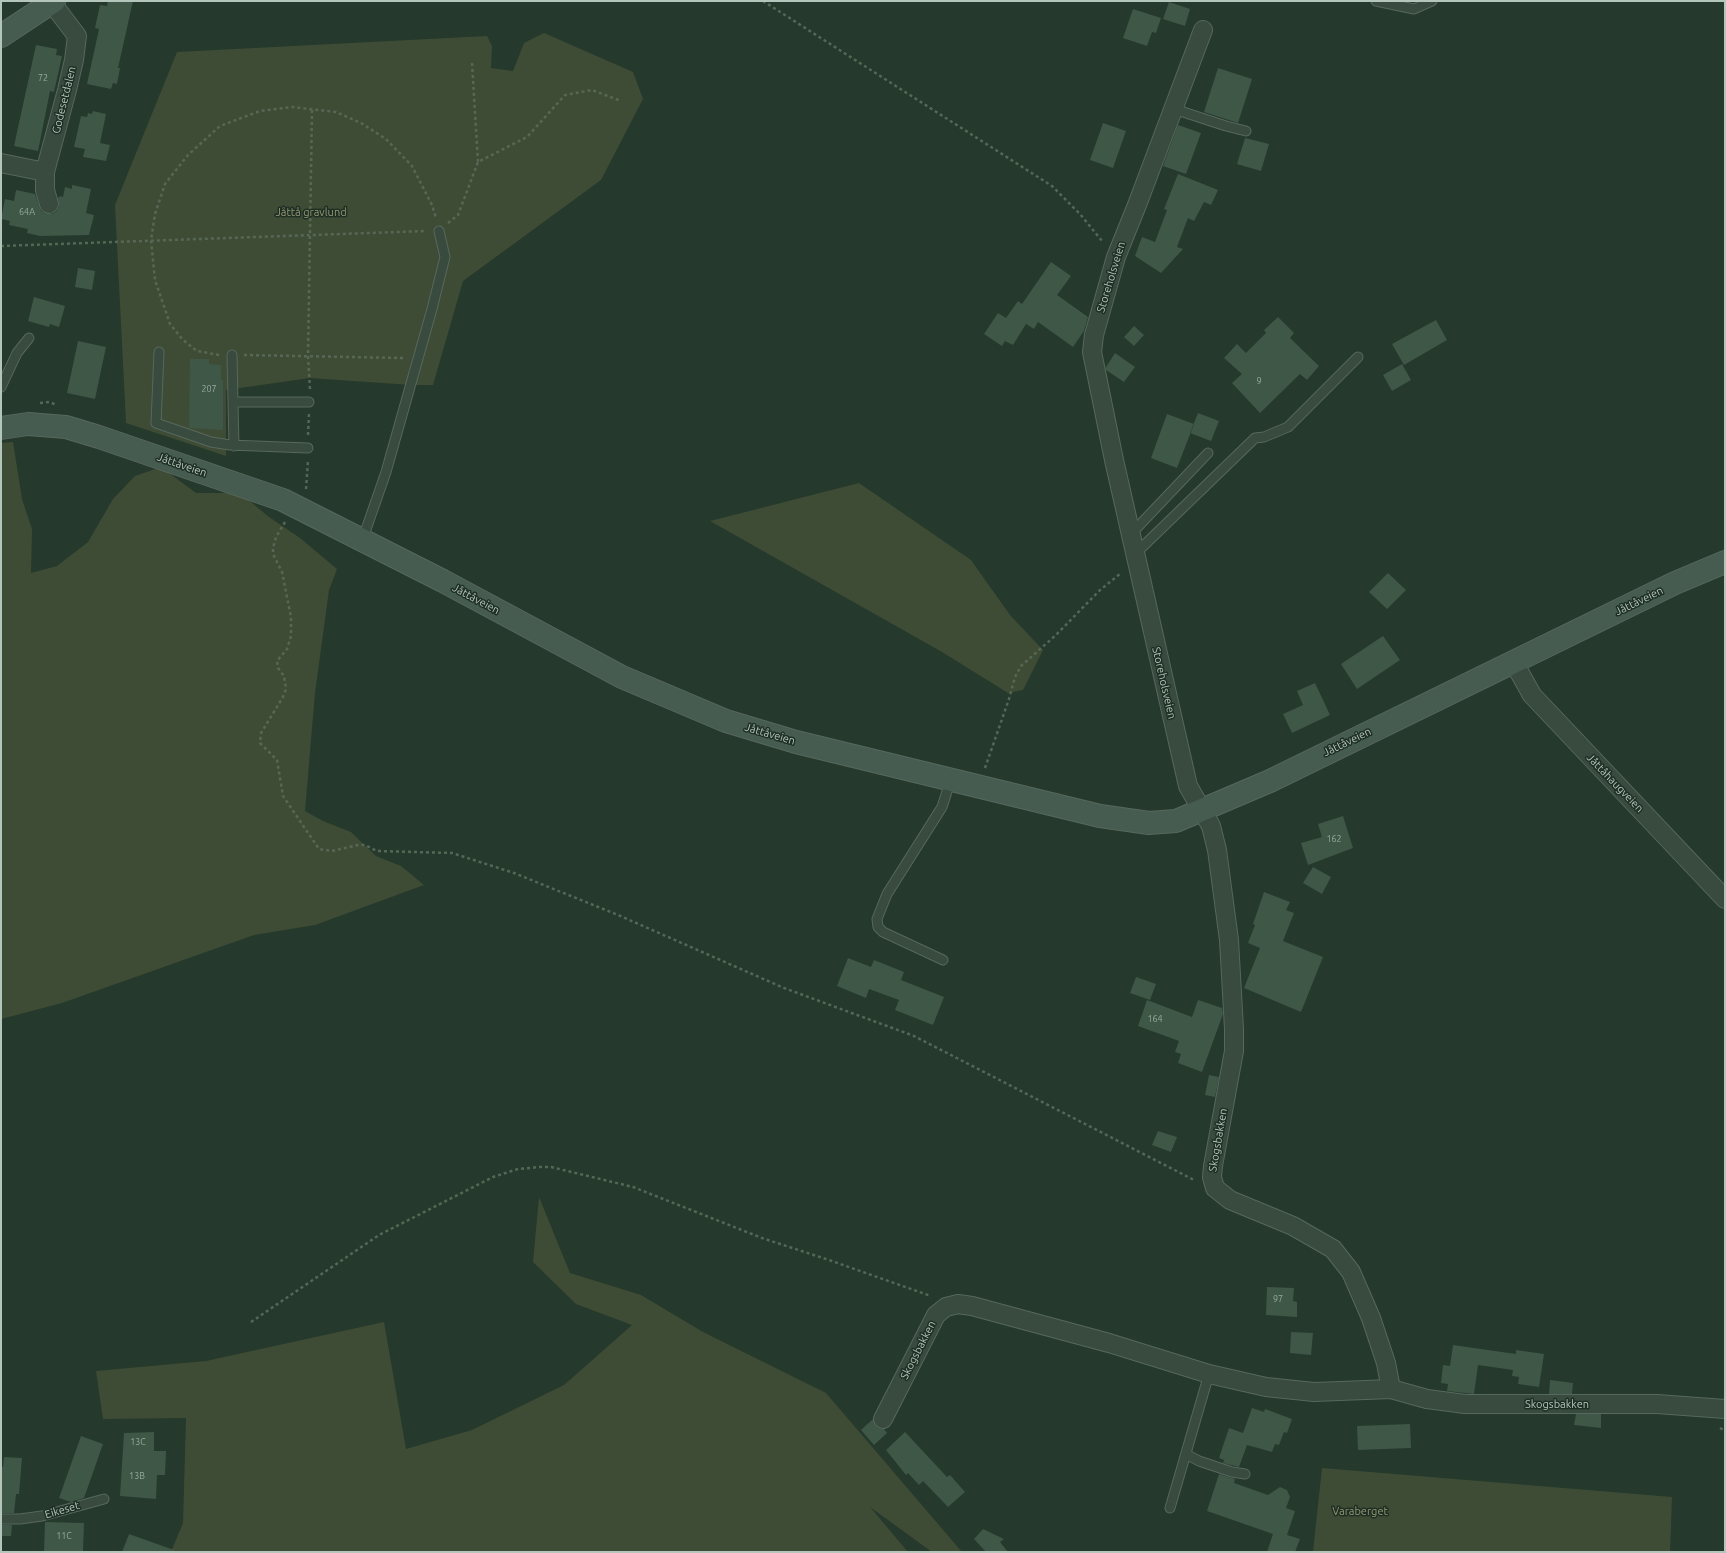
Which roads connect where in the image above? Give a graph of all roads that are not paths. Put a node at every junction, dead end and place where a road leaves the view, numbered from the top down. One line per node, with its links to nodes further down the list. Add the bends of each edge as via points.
1 (1376, 1): 2 (lane, via 1414,9)
2 (1432, 1)
3 (53, 2): 5 (main road, Godesetdalen); 9 (street, Godesetdalen, via 77,36 67,90)
4 (1203, 30): 6 (street, Storeholsveien)
5 (1, 36)
6 (1174, 109): 7 (lane); 23 (street, Storeholsveien, via 1116,257 1094,335 1092,352)
7 (1246, 131)
8 (1, 163): 9 (street)
9 (45, 172): 10 (street, Godesetdalen, via 45,190)
10 (49, 204)
11 (439, 231): 24 (lane, via 445,256 386,472)
12 (29, 338): 16 (lane, via 17,352)
13 (159, 352): 20 (lane, via 156,423 210,442)
14 (232, 355): 17 (lane)
15 (1358, 357): 25 (lane, via 1288,426 1264,437 1255,438)
16 (1, 387)
17 (233, 402): 18 (lane); 20 (lane)
18 (309, 402)
19 (1, 428): 24 (main road, Jåttåveien, via 28,424 66,427 283,500 301,499)
20 (234, 446): 21 (lane)
21 (308, 448)
22 (1208, 453): 23 (lane)
23 (1131, 534): 25 (street, Storeholsveien)
24 (362, 541): 28 (main road, Jåttåveien, via 443,581 622,677 676,701 726,721 796,742)
25 (1137, 556): 29 (street, Storeholsveien, via 1188,786)
26 (1725, 562): 27 (main road, Jåttåveien, via 1675,583)
27 (1513, 661): 29 (main road, Jåttåveien, via 1270,780); 30 (street, Jåttåhaugveien, via 1532,695)
28 (951, 779): 29 (main road, Jåttåveien, via 1100,816 1150,823 1176,821); 31 (lane, via 942,807 887,894 877,919 878,927 883,932)
29 (1202, 810): 33 (street, Skogsbakken, via 1217,850 1229,940 1234,1029 1234,1052 1213,1166 1215,1188 1230,1200 1293,1226 1334,1249 1350,1272 1371,1318 1386,1363)
30 (1725, 899)
31 (943, 960)
32 (1209, 1374): 33 (street, Skogsbakken, via 1266,1386 1314,1392); 35 (street, Skogsbakken, via 1109,1343 958,1304 946,1307 936,1315); 36 (lane)
33 (1391, 1389): 34 (street, Skogsbakken, via 1427,1399 1465,1404 1657,1404)
34 (1725, 1409)
35 (884, 1420)
36 (1186, 1454): 37 (lane, via 1199,1461); 39 (lane)
37 (1245, 1474)
38 (104, 1498): 40 (lane, Eikeset, via 42,1516 20,1520)
39 (1170, 1508)
40 (1, 1519)

